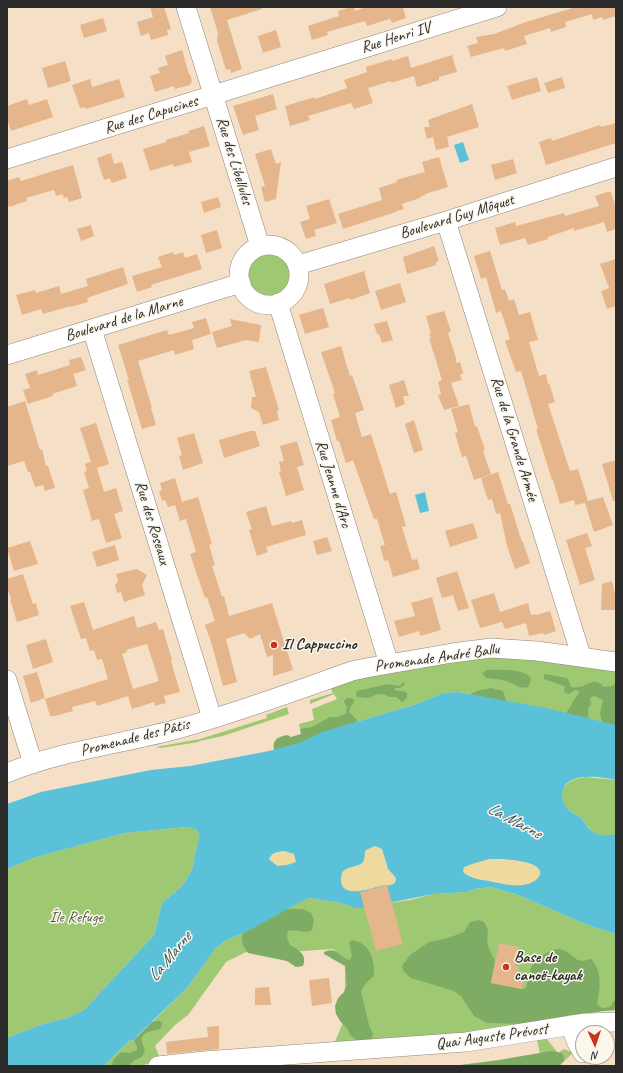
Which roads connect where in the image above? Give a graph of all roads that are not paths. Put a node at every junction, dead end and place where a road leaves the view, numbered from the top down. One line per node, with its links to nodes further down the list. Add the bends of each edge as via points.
1 (186, 7): 4 (street, Rue des Libellules)
2 (497, 7): 3 (street, Rue Henri IV)
3 (294, 70): 4 (street, Rue des Capucines)
4 (213, 95): 5 (street, Rue des Capucines); 8 (street, Rue des Libellules)
5 (7, 159)
6 (616, 168): 7 (street, Boulevard Guy Môquet)
7 (446, 221): 9 (street, Boulevard Guy Môquet); 14 (street, Rue de la Grande Armée)
8 (260, 246): 9 (street, via 278,246 287,250); 10 (street, via 245,257 241,265)
9 (298, 265): 11 (street, via 298,284 286,299)
10 (241, 283): 11 (street, via 248,295 259,303); 12 (street, Boulevard de la Marne)
11 (278, 303): 16 (street, Rue Jeanne d'Arc)
12 (92, 329): 13 (street, Boulevard de la Marne); 19 (street, Rue des Roseaux)
13 (7, 355)
14 (580, 657): 15 (street, Promenade André Ballu); 16 (street, Promenade André Ballu, via 491,648)
15 (616, 662)
16 (389, 664): 18 (street, Promenade André Ballu, via 352,671)
17 (7, 680): 20 (street)
18 (262, 702): 19 (street, Promenade des Pâtis)
19 (212, 718): 20 (street, Promenade des Pâtis)
20 (33, 764): 21 (street, Promenade des Pâtis)
21 (7, 773)
22 (616, 1022): 23 (street, Quai Auguste Prévost)
23 (570, 1025): 24 (street); 25 (street, Quai Auguste Prévost, via 477,1041 368,1050)
24 (575, 1038)
25 (342, 1059): 26 (street, Quai Auguste Prévost, via 204,1061)
26 (158, 1066)

